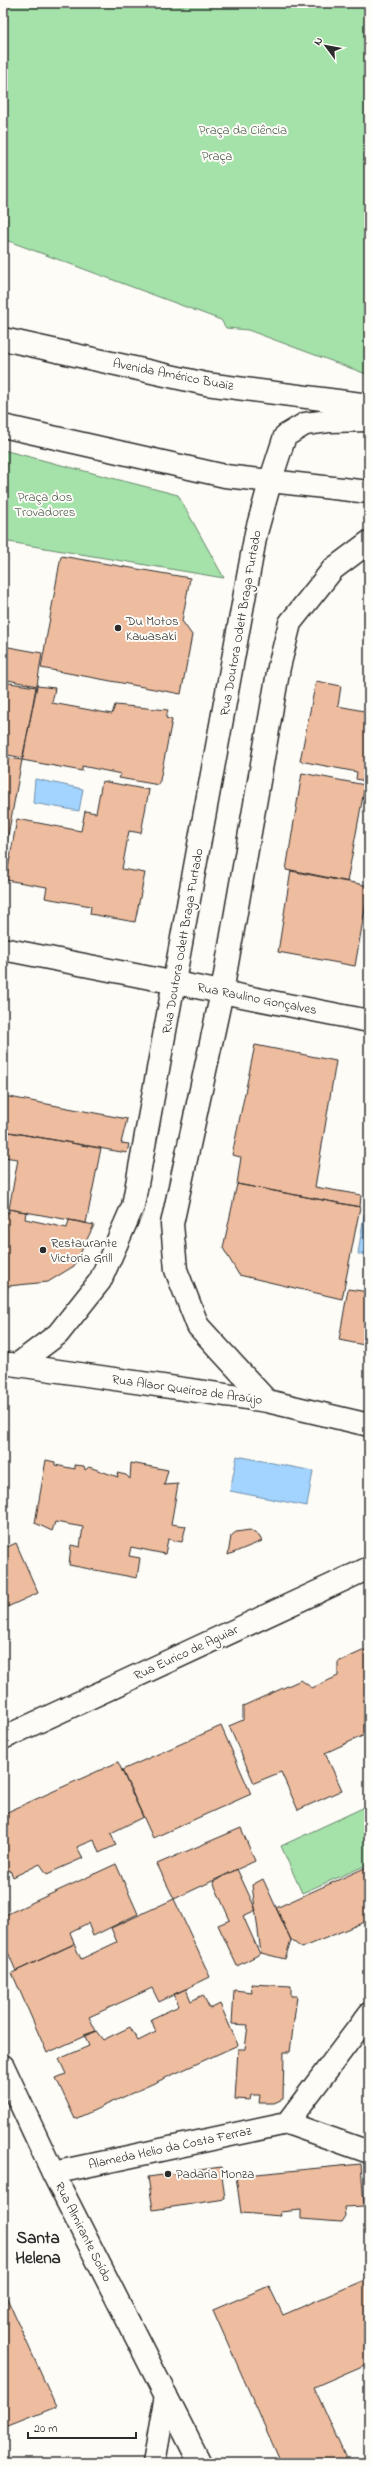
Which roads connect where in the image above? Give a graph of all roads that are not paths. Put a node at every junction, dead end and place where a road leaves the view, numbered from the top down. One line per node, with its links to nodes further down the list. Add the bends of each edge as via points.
1 (3, 339): 2 (street, Avenida Américo Buaiz, via 206,384)
2 (369, 405)
3 (369, 420): 5 (street, Rua Doutora Odett Braga Furtado, via 329,421 305,424 298,428 285,436)
4 (3, 426): 5 (street, via 225,476)
5 (271, 479): 6 (street); 9 (street, Rua Doutora Odett Braga Furtado, via 256,533)
6 (369, 492)
7 (369, 542): 10 (street, via 333,569 290,623 279,667)
8 (3, 949): 9 (street, Rua Raulino Gonçalves)
9 (175, 983): 10 (street, Rua Raulino Gonçalves); 12 (street, Rua Doutora Odett Braga Furtado, via 133,1206 100,1281 58,1334)
10 (222, 992): 11 (street, Rua Raulino Gonçalves); 13 (street, via 172,1224 176,1270 198,1326)
11 (369, 1021)
12 (10, 1364): 13 (street, Rua Alaor Queiroz de Araújo)
13 (267, 1402): 14 (street, Rua Alaor Queiroz de Araújo)
14 (369, 1425)
15 (369, 1568): 16 (street, Rua Eurico de Aguiar)
16 (3, 1738)
17 (369, 2014): 19 (street)
18 (3, 2066): 21 (street, Rua Almirante Soído)
19 (287, 2123): 20 (street); 21 (street, Alameda Helio da Costa Ferraz)
20 (369, 2152)
21 (54, 2173): 22 (street, Rua Almirante Soído)
22 (166, 2395): 23 (street); 24 (street, Rua Almirante Soído)
23 (154, 2463)
24 (200, 2463)

